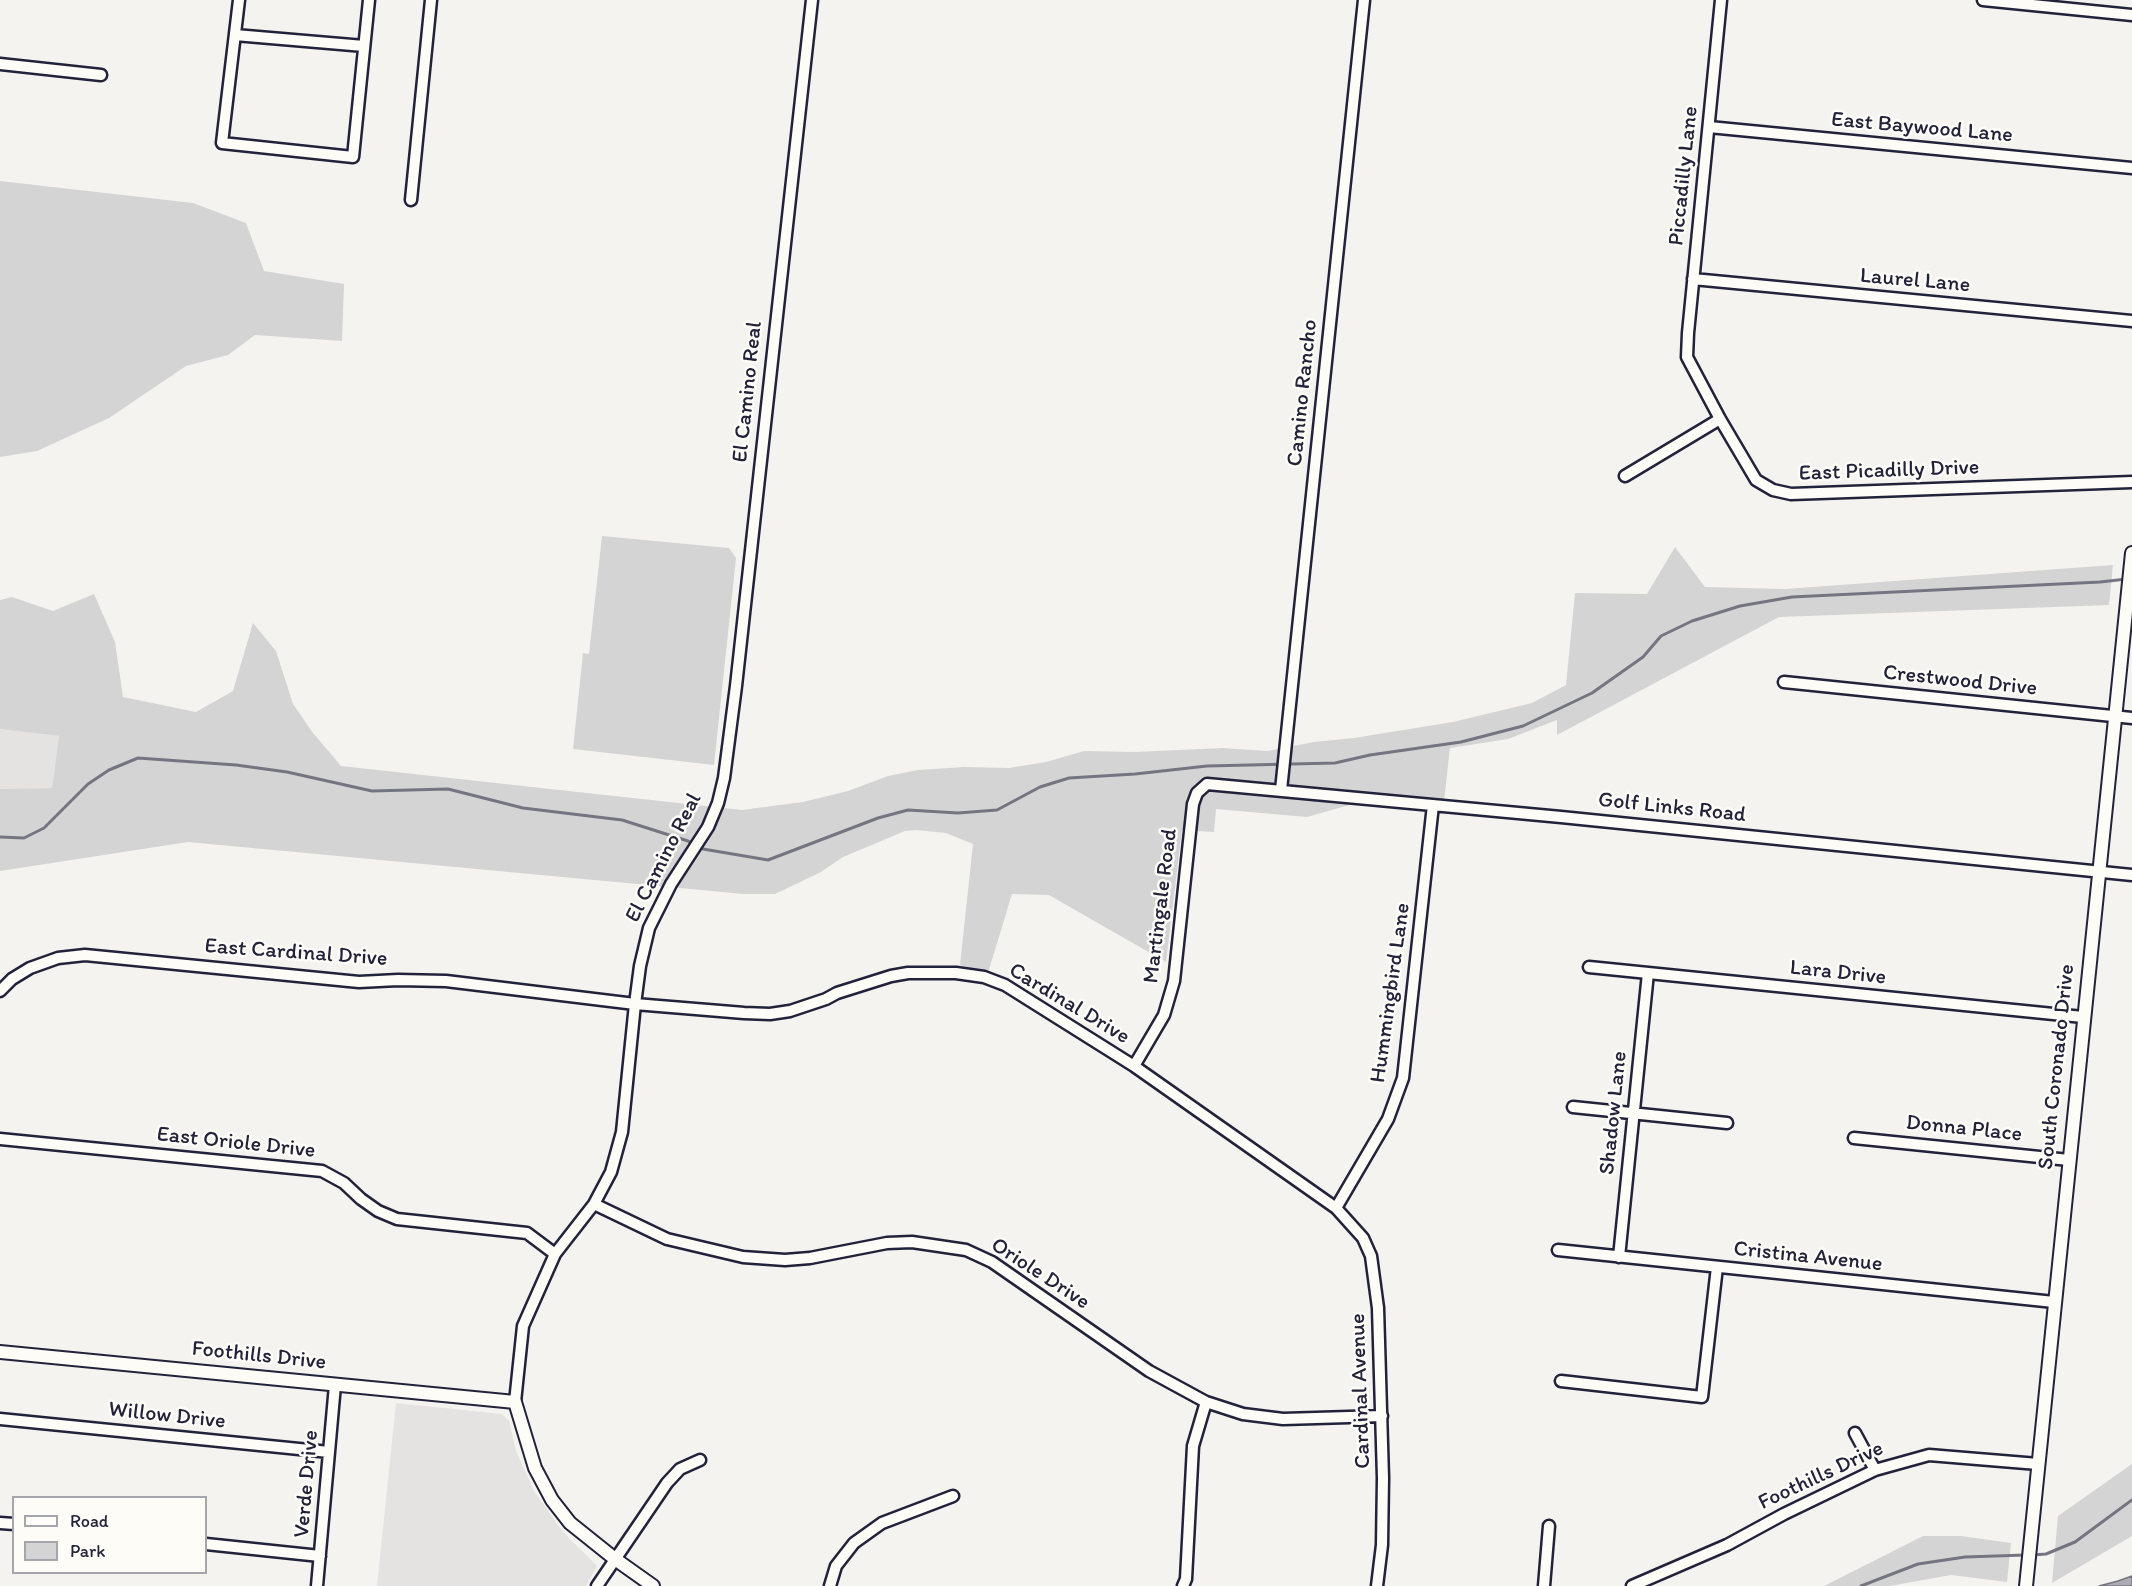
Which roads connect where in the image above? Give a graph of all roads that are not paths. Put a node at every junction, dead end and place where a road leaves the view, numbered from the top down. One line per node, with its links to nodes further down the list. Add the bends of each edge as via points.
1 (239, 0): 9 (street)
2 (369, 0): 10 (street)
3 (431, 0): 15 (street)
4 (812, 0): 34 (street, El Camino Real, via 722,786 711,819 649,928)
5 (1364, 0): 27 (street, Camino Rancho)
6 (1721, 0): 13 (street, Piccadilly Lane)
7 (1983, 0): 8 (street)
8 (2132, 15)
9 (234, 35): 10 (street); 10 (street, via 222,143 353,157)
10 (364, 46)
11 (0, 64): 12 (street)
12 (102, 75)
13 (1709, 127): 14 (street, East Baywood Lane); 16 (street, Piccadilly Lane)
14 (2132, 168)
15 (411, 200)
16 (1693, 279): 17 (street, Laurel Lane); 18 (street, Piccadilly Lane)
17 (2132, 321)
18 (1687, 357): 19 (street, East Picadilly Drive)
19 (1720, 419): 20 (street); 21 (street, East Picadilly Drive, via 1756,480 1791,494)
20 (1625, 476)
21 (2132, 482)
22 (2132, 553): 24 (street, South Coronado Drive)
23 (1784, 682): 24 (street, Crestwood Drive)
24 (2115, 716): 25 (street, Crestwood Drive); 29 (street, South Coronado Drive)
25 (2132, 718)
26 (1208, 784): 27 (street, Golf Links Road); 36 (street, Martingale Road, via 1197,793 1193,804 1174,981 1164,1015)
27 (1281, 790): 28 (street, Golf Links Road)
28 (1433, 805): 29 (street, Golf Links Road); 44 (street, Hummingbird Lane, via 1403,1078 1388,1119)
29 (2100, 872): 30 (street, Golf Links Road); 35 (street, South Coronado Drive)
30 (2132, 875)
31 (1589, 967): 32 (street, Lara Drive)
32 (1648, 973): 35 (street, Lara Drive); 38 (street, Shadow Lane)
33 (0, 991): 34 (street, East Cardinal Drive, via 30,968 58,958 85,955 359,982 446,981)
34 (635, 1004): 36 (street, Cardinal Drive, via 770,1014 891,976 956,973 1005,985); 43 (street, El Camino Real, via 622,1132 612,1172)
35 (2083, 1017): 42 (street, South Coronado Drive)
36 (1134, 1066): 44 (street, Cardinal Drive)
37 (1573, 1107): 38 (street)
38 (1634, 1114): 39 (street); 47 (street, Shadow Lane)
39 (1726, 1123)
40 (1854, 1137): 42 (street, Donna Place)
41 (0, 1139): 46 (street, East Oriole Drive, via 322,1171 344,1183 378,1211 397,1219 526,1233)
42 (2069, 1160): 49 (street, South Coronado Drive)
43 (594, 1204): 46 (street, El Camino Real); 54 (street, Oriole Drive, via 667,1239 743,1257 810,1258 903,1242 966,1250 992,1262 1149,1371)
44 (1336, 1208): 55 (street, Cardinal Avenue, via 1363,1238 1371,1256 1378,1308)
45 (1558, 1250): 47 (street, Cristina Avenue)
46 (555, 1254): 53 (street, El Camino Real, via 523,1326)
47 (1618, 1257): 48 (street, Cristina Avenue)
48 (1717, 1267): 49 (street, Cristina Avenue); 51 (street, via 1702,1397)
49 (2054, 1302): 60 (street, South Coronado Drive)
50 (0, 1352): 52 (street, Foothills Drive)
51 (1561, 1381)
52 (335, 1385): 53 (street, Foothills Drive); 58 (street, Verde Drive)
53 (515, 1402): 66 (street, El Camino Real, via 535,1468 552,1500 570,1523)
54 (1206, 1402): 55 (street, Oriole Drive, via 1243,1414 1283,1419); 71 (street, via 1193,1446)
55 (1382, 1416): 72 (street, Cardinal Avenue, via 1382,1545)
56 (0, 1419): 58 (street, Willow Drive)
57 (1855, 1433): 61 (street)
58 (329, 1452): 65 (street, Verde Drive)
59 (700, 1460): 66 (street, via 680,1469 667,1483)
60 (2038, 1464): 61 (street, Foothills Drive, via 1929,1455); 75 (street, South Coronado Drive)
61 (1875, 1470): 74 (street, Foothills Drive, via 1727,1545)
62 (953, 1496): 70 (street, via 882,1523 854,1543 836,1566)
63 (1549, 1526): 73 (street)
64 (207, 1544): 65 (street)
65 (320, 1556): 67 (street, Verde Drive)
66 (615, 1559): 68 (street); 69 (street, El Camino Real)
67 (317, 1586)
68 (597, 1586)
69 (653, 1586)
70 (830, 1586)
71 (1183, 1586)
72 (1377, 1586)
73 (1544, 1586)
74 (1632, 1586)
75 (2026, 1586)

